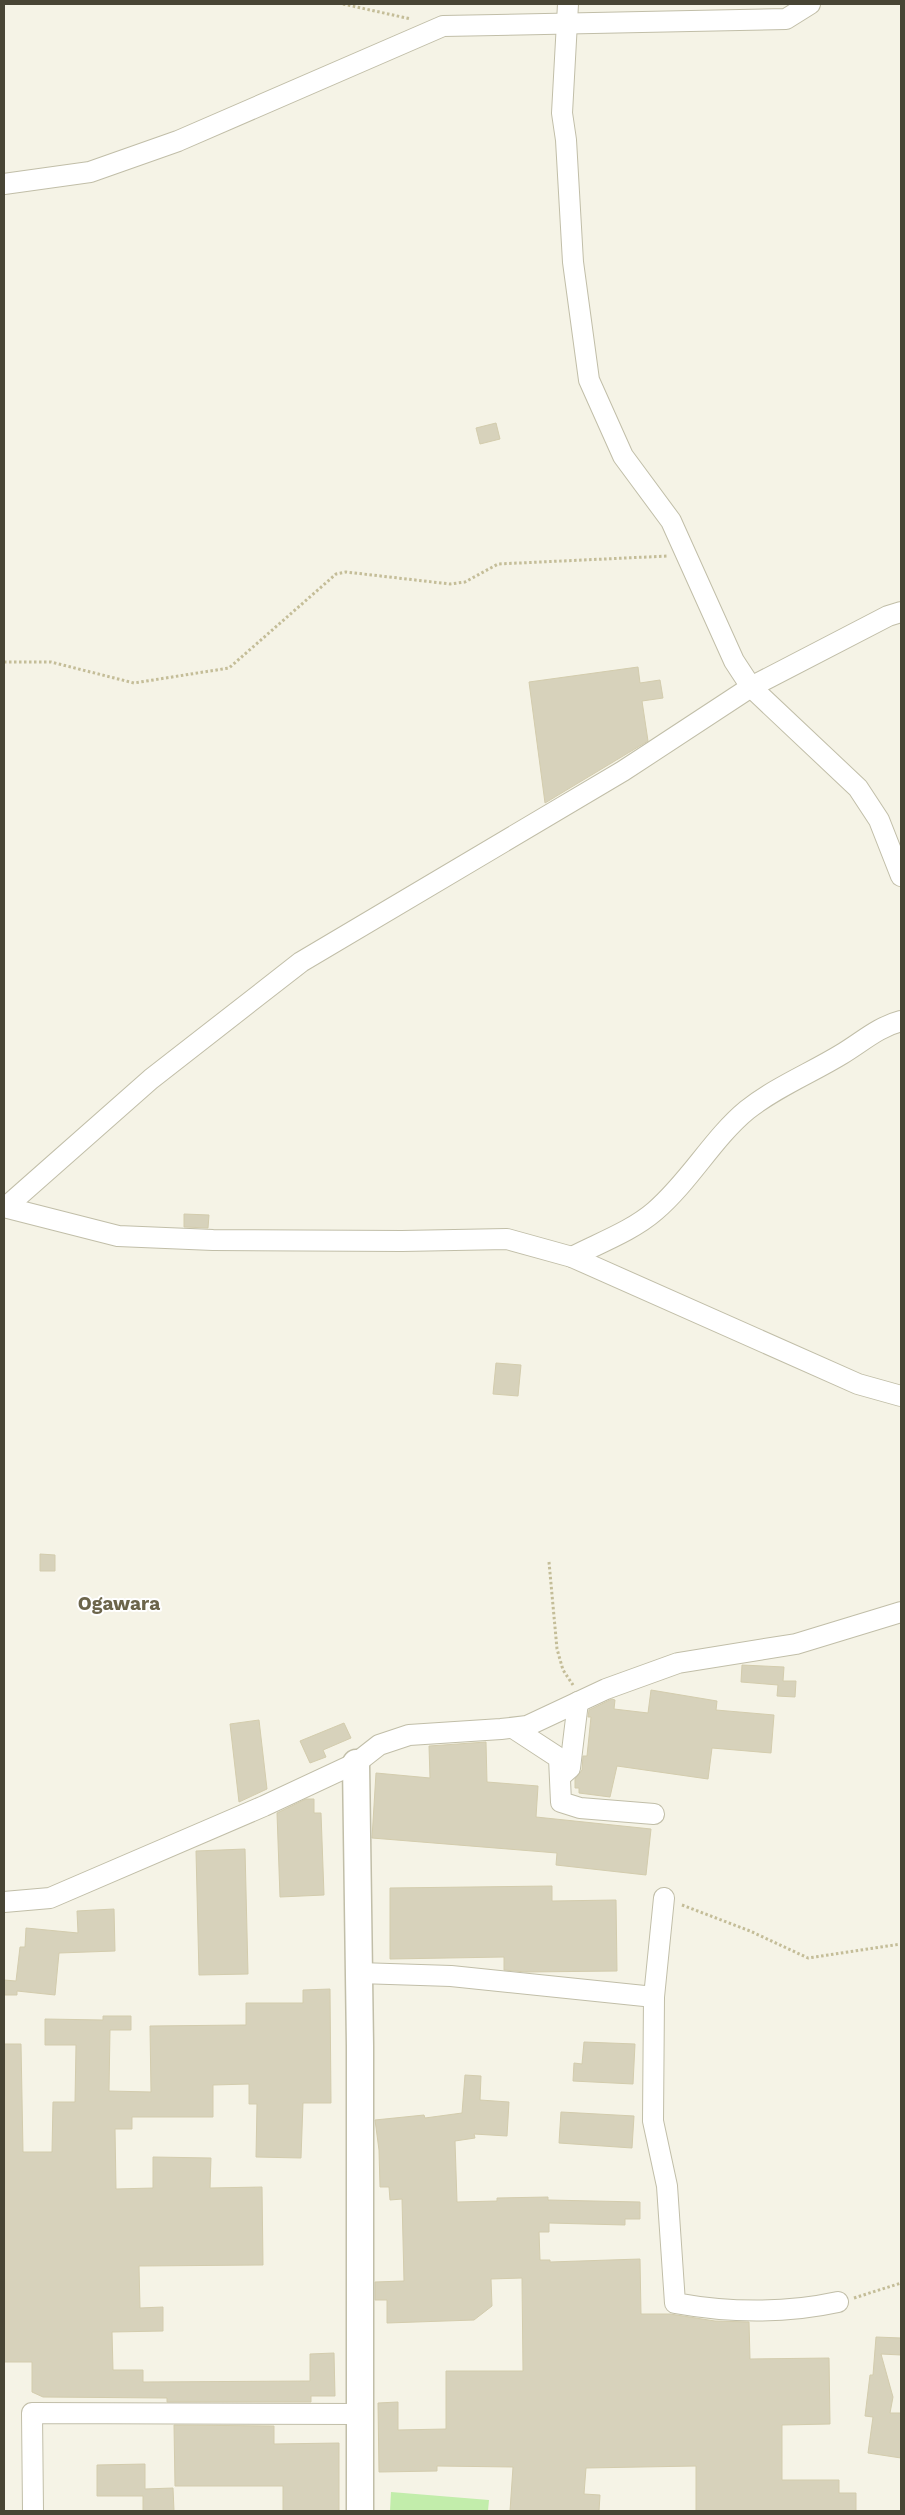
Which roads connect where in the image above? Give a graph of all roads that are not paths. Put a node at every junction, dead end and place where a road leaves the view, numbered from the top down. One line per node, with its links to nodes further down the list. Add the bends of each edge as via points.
1 (568, 4): 3 (street)
2 (810, 4): 3 (street, via 786,19)
3 (568, 25): 4 (street, via 443,26 178,141 90,172); 6 (street, via 562,113 573,262 589,380 622,456 671,521 734,661)
4 (4, 184)
5 (901, 612): 6 (street)
6 (751, 688): 7 (street, via 858,788 879,820); 9 (street, via 623,771 301,962 150,1079)
7 (901, 876)
8 (901, 1021): 10 (street, via 888,1024 771,1093 747,1111 678,1190 654,1212)
9 (5, 1207): 10 (street, via 118,1236 213,1240 507,1239)
10 (572, 1256): 11 (street, via 858,1384)
11 (901, 1396)
12 (901, 1612): 13 (street, via 796,1644 678,1663)
13 (580, 1701): 14 (street, via 527,1726); 16 (street, via 570,1768)
14 (513, 1728): 15 (street, via 409,1735 379,1745); 16 (street, via 559,1758)
15 (356, 1763): 19 (street, via 50,1898); 20 (street)
16 (562, 1775): 17 (street, via 561,1802 580,1808)
17 (654, 1814)
18 (664, 1898): 21 (street)
19 (4, 1902)
20 (359, 1973): 21 (street, via 451,1976); 23 (street)
21 (654, 1997): 22 (street, via 653,2121 667,2186 675,2303 714,2310 760,2312 802,2310)
22 (838, 2302)
23 (360, 2414): 24 (street, via 32,2413); 25 (street)
24 (33, 2511)
25 (360, 2511)

